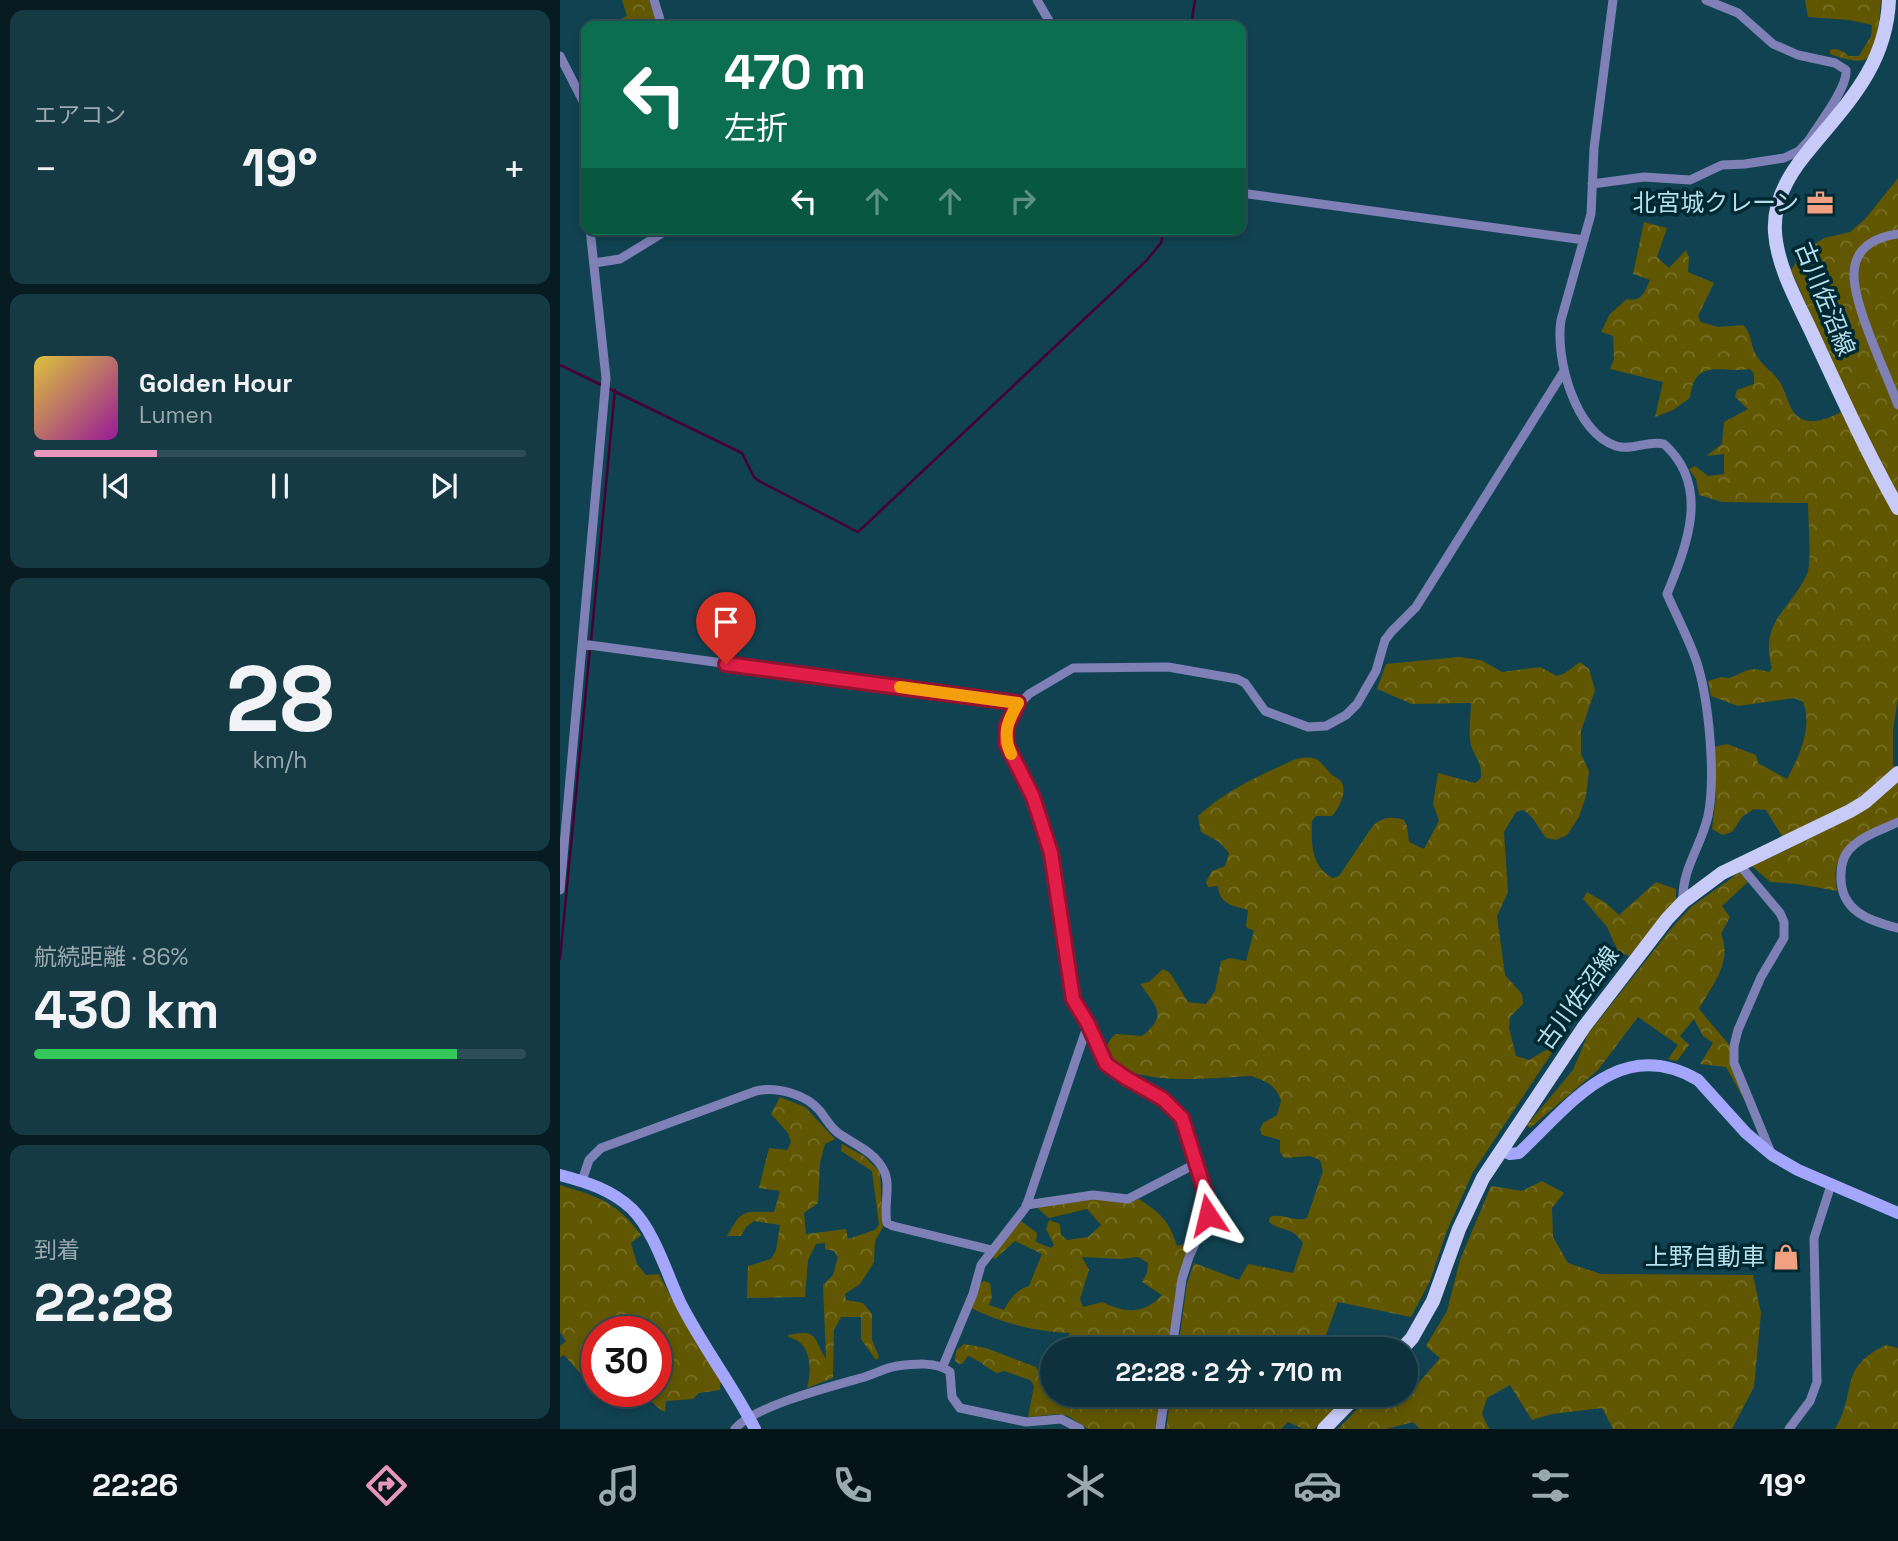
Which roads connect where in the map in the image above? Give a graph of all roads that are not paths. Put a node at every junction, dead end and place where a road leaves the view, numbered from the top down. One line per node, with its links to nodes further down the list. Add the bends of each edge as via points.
1 (654, 0): 7 (street)
2 (1037, 0): 8 (street)
3 (1614, 0): 12 (street)
4 (1706, 0): 11 (street, via 1738,13 1773,44 1846,70 1843,86)
5 (1889, 0): 6 (main road, 古川佐沼線)
6 (1893, 18): 11 (main road, 古川佐沼線, via 1871,70)
7 (660, 21)
8 (1049, 21)
9 (560, 56): 10 (street)
10 (581, 97)
11 (1811, 142): 12 (street, via 1784,158 1728,164 1690,180 1644,177); 21 (main road, 古川佐沼線, via 1780,197 1775,219 1777,244 1784,270 1846,407)
12 (1592, 184): 17 (street)
13 (1246, 194): 17 (street)
14 (1898, 234): 20 (street, via 1882,236 1865,246 1854,271 1866,323)
15 (591, 235): 18 (street)
16 (658, 235): 18 (street, via 620,259)
17 (1584, 240): 19 (street, via 1560,330)
18 (594, 262): 22 (street, via 606,378)
19 (1564, 371): 23 (street, via 1416,607 1385,640 1376,671 1357,704 1334,722 1308,727 1265,711 1245,683 1168,667 1073,668); 28 (street, via 1578,408 1600,436 1620,447 1664,444 1674,454 1692,493 1690,522 1667,594 1702,682 1712,790 1704,831 1686,870)
20 (1898, 405)
21 (1898, 508)
22 (588, 645): 23 (street); 27 (street)
23 (1018, 703): 30 (street, via 1007,726 1006,743 1046,836 1073,999)
24 (1898, 773): 26 (main road, 古川佐沼線, via 1850,811)
25 (1898, 822): 29 (street, via 1854,844 1844,857 1840,876 1843,894 1852,908 1875,922)
26 (1738, 863): 28 (main road, 古川佐沼線); 32 (street, via 1784,922 1784,938 1761,977 1734,1046 1734,1063)
27 (560, 890)
28 (1683, 902): 31 (main road, 古川佐沼線, via 1584,1027)
29 (1898, 928)
30 (1088, 1024): 33 (street, via 1106,1064 1177,1111); 37 (street)
31 (1501, 1150): 32 (street, via 1519,1153 1597,1082 1620,1069 1647,1065 1674,1069 1698,1080); 41 (main road, 古川佐沼線, via 1468,1208 1433,1301)
32 (1772, 1155): 36 (street)
33 (1197, 1163): 37 (street, via 1128,1199 1093,1195); 40 (street, via 1208,1215 1182,1279)
34 (560, 1175): 35 (street)
35 (582, 1181): 39 (street, via 589,1160 601,1148 756,1091 777,1089 812,1102 830,1126 877,1161 886,1180 887,1223); 45 (street, via 614,1195 644,1224 683,1307)
36 (1831, 1185): 38 (street); 51 (street, via 1814,1238 1817,1382 1810,1401)
37 (1026, 1205): 39 (street)
38 (1898, 1213)
39 (992, 1250): 42 (street, via 978,1271)
40 (1174, 1337)
41 (1413, 1337)
42 (943, 1366): 45 (street, via 884,1368); 48 (street, via 950,1372 952,1397 960,1408 1026,1422 1061,1419)
43 (1163, 1407): 49 (street)
44 (1345, 1407): 50 (main road)
45 (749, 1417): 46 (street); 47 (street)
46 (735, 1429)
47 (755, 1429)
48 (1080, 1429)
49 (1160, 1429)
50 (1324, 1429)
51 (1788, 1429)

